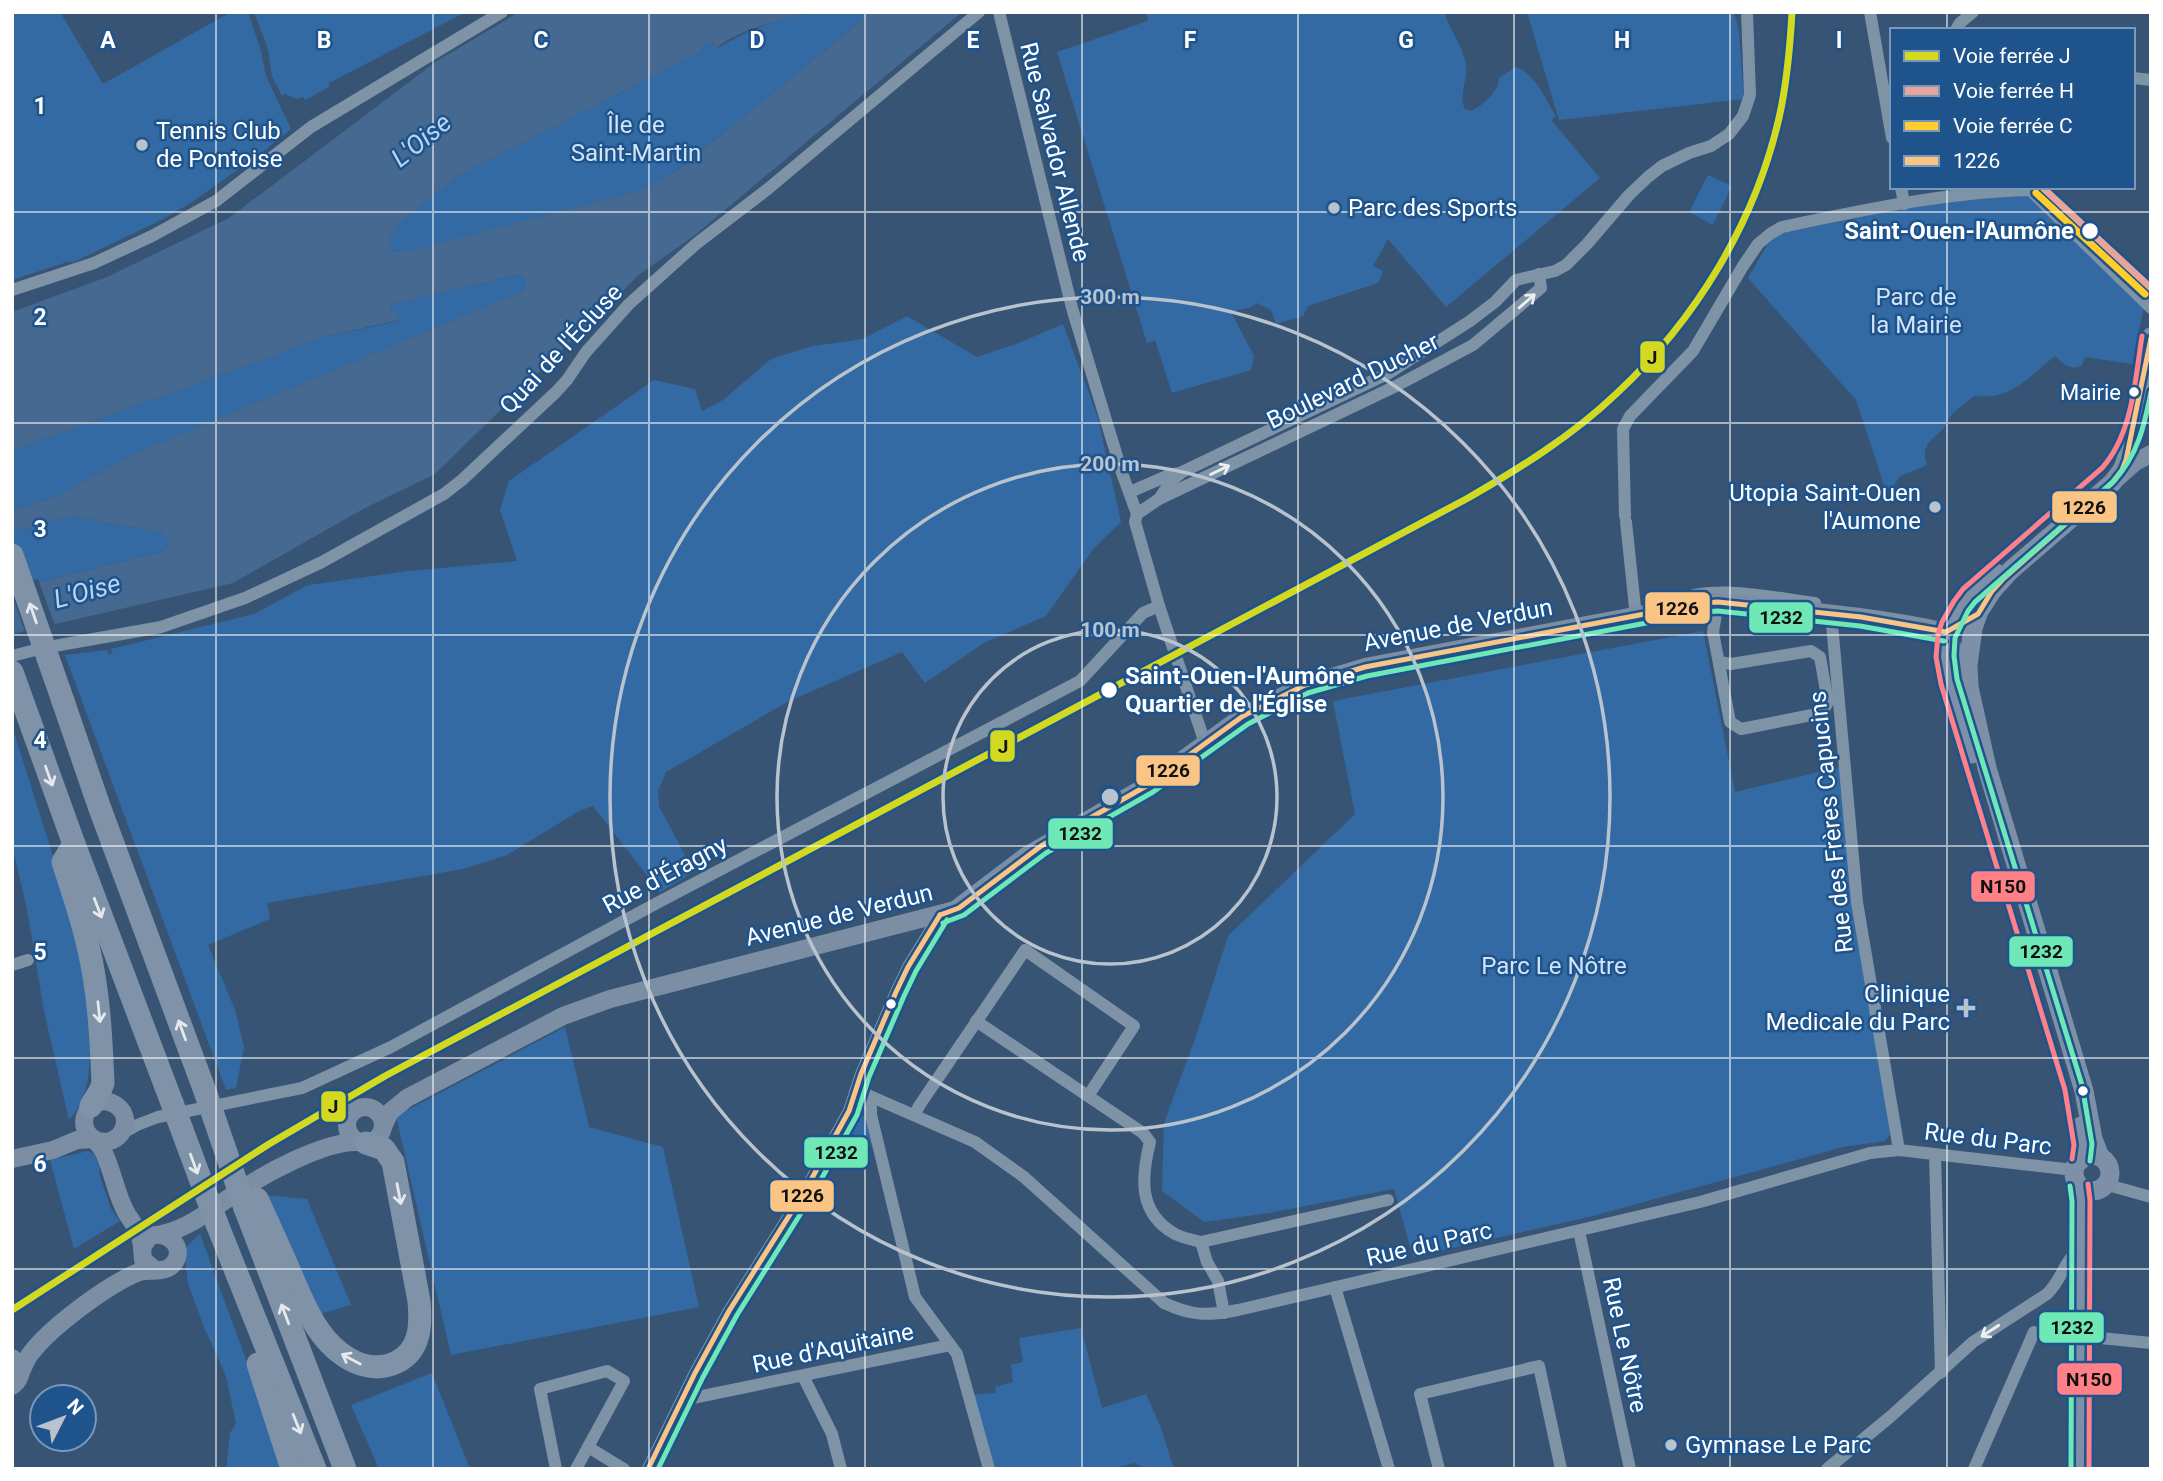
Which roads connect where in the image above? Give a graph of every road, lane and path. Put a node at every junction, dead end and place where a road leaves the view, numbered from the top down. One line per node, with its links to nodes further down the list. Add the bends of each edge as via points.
1 (502, 12): 14 (street, via 311,127 216,201 94,263)
2 (979, 12): 36 (street, Quai de l'Écluse, via 629,304 556,392 444,494 323,562 245,598 161,627)
3 (999, 12): 24 (street, Rue Salvador Allende, via 1072,308)
4 (1747, 12): 13 (street, Boulevard Ducher, via 1751,86 1748,106 1736,127 1721,141 1662,166 1629,195 1566,265)
5 (1870, 12): 9 (street)
6 (1952, 12): 8 (street)
7 (1973, 12): 8 (street)
8 (1960, 28)
9 (1888, 90): 10 (street)
10 (1890, 114)
11 (1901, 189): 12 (street)
12 (1904, 204): 16 (street, via 2030,190); 33 (street, via 1782,227 1770,234 1743,266 1693,351 1630,415 1623,429 1625,519)
13 (1539, 274): 15 (street, Boulevard Ducher, via 1516,280); 17 (street, Boulevard Ducher, one-way to 13, via 1541,288)
14 (12, 290)
15 (1490, 306): 17 (street); 22 (street, Boulevard Ducher, via 1398,368)
16 (2151, 308)
17 (1501, 322): 25 (street, Boulevard Ducher, one-way to 17, via 1396,386 1473,345)
18 (2151, 337): 19 (main road)
19 (2127, 446): 20 (main road); 23 (main road, via 2124,465); 35 (main road, via 2108,474 1972,593)
20 (2151, 448)
21 (2151, 454): 23 (main road)
22 (1182, 472): 24 (street, Boulevard Ducher); 25 (street, Boulevard Ducher)
23 (2112, 483): 32 (main road, via 2011,570)
24 (1130, 492): 26 (street, Rue Salvador Allende)
25 (1159, 499): 26 (street, Boulevard Ducher)
26 (1137, 514): 30 (street, Rue Salvador Allende, via 1135,523)
27 (12, 555): 67 (highway, one-way to 27, bridge, via 234,1178)
28 (1718, 602): 29 (main road, Avenue de Verdun); 31 (main road, Avenue de Verdun); 37 (street, via 1713,632)
29 (1690, 605): 33 (main road, Avenue de Verdun); 34 (street, via 1694,594 1731,593 1889,612)
30 (1159, 606): 40 (street, Rue Salvador Allende); 52 (street, Rue d'Éragny, via 1143,613 1087,675 1056,694 369,1058 302,1088)
31 (1831, 613): 34 (main road, Avenue de Verdun); 59 (street, Rue des Frères Capucins, via 1857,902)
32 (1978, 614): 35 (main road); 39 (main road, via 1970,636)
33 (1636, 617): 40 (main road, Avenue de Verdun, via 1328,677 1263,705)
34 (1900, 622): 35 (main road, Avenue de Verdun)
35 (1946, 632): 39 (main road); 64 (main road, via 1949,681 2074,1088)
36 (12, 656)
37 (1720, 662): 37 (street, via 1730,722 1741,729 1822,713 1828,702 1820,657 1811,651)
38 (12, 672): 41 (highway, one-way to 41)
39 (1969, 687): 64 (main road, via 1987,768 2084,1091 2093,1139)
40 (1205, 743): 42 (main road, Avenue de Verdun, via 1147,785 1026,856 959,908)
41 (74, 844): 51 (highway, one-way to 51, via 63,862 88,945 101,1026 103,1083); 52 (highway, one-way to 52)
42 (940, 915): 46 (street, via 908,967); 48 (main road, Avenue de Verdun, via 610,999 563,1016)
43 (28, 960): 44 (street)
44 (12, 965)
45 (976, 1021): 47 (street); 47 (street, via 1025,950 1134,1026); 53 (street)
46 (856, 1090): 53 (street, Rue du Parc); 82 (street, via 871,1108 915,1297); 86 (street, via 806,1189 729,1311)
47 (1088, 1096): 71 (street, via 1150,1142 1143,1180 1146,1201 1157,1220 1176,1235)
48 (407, 1098): 50 (main road, Avenue de Verdun); 55 (main road, Avenue de Verdun, via 388,1114)
49 (115, 1104): 51 (main road, via 102,1101); 52 (street, Rue d'Éragny, via 136,1114); 56 (main road, via 125,1118)
50 (367, 1107): 54 (main road, via 356,1108); 55 (main road, via 379,1114)
51 (89, 1108): 57 (main road, via 85,1127); 60 (main road, via 66,1133)
52 (165, 1110): 56 (street, Rue d'Éragny); 68 (highway, one-way to 68, bridge)
53 (915, 1114): 78 (street, Rue du Parc, via 975,1142 1024,1177 1164,1303 1183,1312)
54 (349, 1116): 58 (main road, via 348,1133); 62 (main road)
55 (383, 1127): 58 (main road, via 379,1137)
56 (121, 1135): 57 (main road, via 109,1142); 70 (main road, via 117,1157 128,1196 146,1224)
57 (94, 1140): 60 (main road, via 76,1140); 72 (main road, via 141,1236)
58 (362, 1143): 62 (main road, via 346,1143); 67 (highway, one-way to 67, via 384,1149 393,1162 419,1301 417,1339 400,1361 381,1367 362,1365 329,1342)
59 (1899, 1150): 61 (street, Rue du Parc); 69 (street, Rue du Parc, via 1870,1153)
60 (33, 1154): 63 (main road)
61 (1935, 1154): 64 (street, Rue du Parc); 84 (street)
62 (306, 1156): 68 (main road, via 237,1192)
63 (12, 1159)
64 (2090, 1174): 65 (street, Rue du Parc); 73 (main road); 80 (main road)
65 (2151, 1197)
66 (1388, 1200): 71 (street)
67 (251, 1203): 90 (highway, one-way to 67)
68 (213, 1219): 70 (main road); 74 (main road, via 183,1240); 77 (highway)
69 (1579, 1231): 76 (street, Rue du Parc); 100 (street, Rue Le Nôtre)
70 (161, 1234): 72 (main road, via 149,1237); 74 (main road, via 174,1241)
71 (1202, 1242): 78 (street, via 1218,1281)
72 (142, 1248): 75 (main road, via 144,1262); 83 (main road, via 129,1265 23,1349)
73 (2081, 1248): 84 (street, one-way to 84, via 2047,1294 1973,1342); 103 (main road)
74 (177, 1254): 75 (main road, via 169,1267)
75 (154, 1269): 83 (main road, via 132,1275 77,1311)
76 (1335, 1287): 78 (street, Rue du Parc); 97 (street)
77 (244, 1292): 88 (highway, via 252,1348); 89 (highway, one-way to 89)
78 (1224, 1312)
79 (2034, 1332): 102 (street)
80 (2090, 1337): 81 (street); 104 (main road)
81 (2151, 1343)
82 (950, 1345): 85 (street, Rue d'Aquitaine); 96 (street, via 957,1354)
83 (14, 1368)
84 (1941, 1373): 101 (street)
85 (803, 1376): 86 (street, Rue d'Aquitaine); 95 (street, via 832,1434)
86 (684, 1400): 94 (street)
87 (588, 1447): 91 (street, via 624,1381 607,1371 540,1390); 92 (street); 93 (street)
88 (292, 1469)
89 (315, 1469)
90 (345, 1469)
91 (556, 1469)
92 (576, 1469)
93 (624, 1469)
94 (648, 1469)
95 (841, 1469)
96 (989, 1469)
97 (1390, 1469)
98 (1439, 1469): 99 (street, via 1420,1394 1539,1366)
99 (1561, 1469)
100 (1630, 1469)
101 (1827, 1469)
102 (1974, 1469)
103 (2080, 1469)
104 (2090, 1469)

